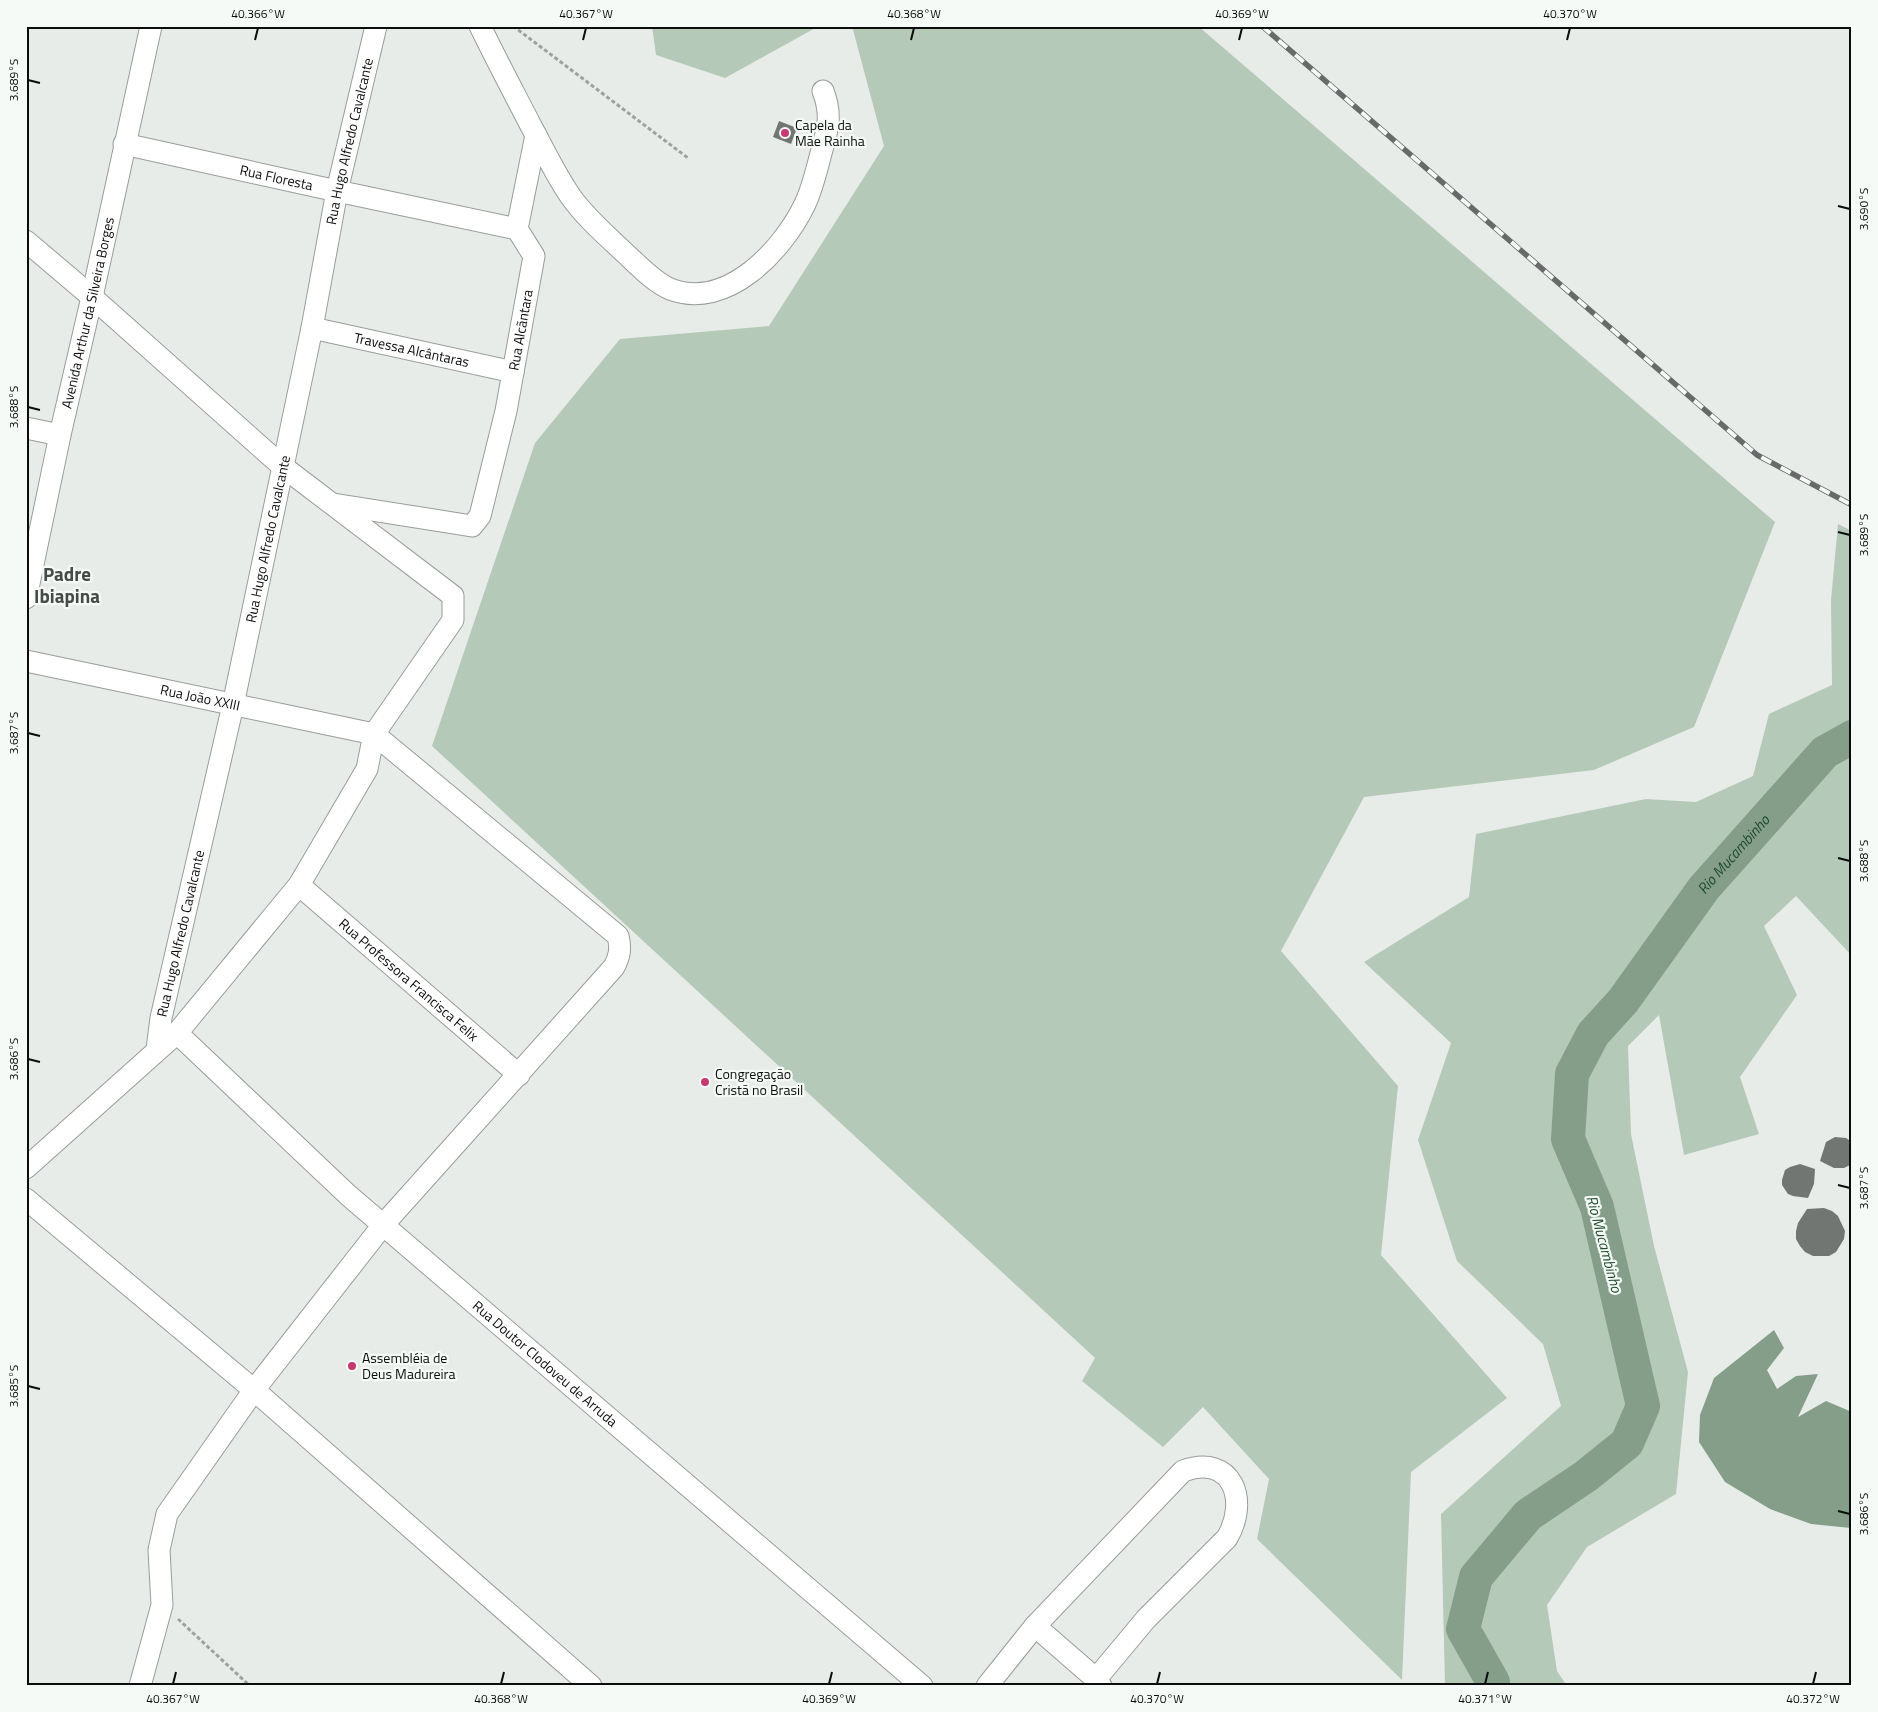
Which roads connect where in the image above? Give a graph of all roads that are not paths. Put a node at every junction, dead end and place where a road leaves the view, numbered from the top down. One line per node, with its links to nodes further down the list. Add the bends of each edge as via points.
1 (151, 26): 6 (street, Avenida Arthur da Silveira Borges)
2 (376, 26): 7 (street, Rua Hugo Alfredo Cavalcante)
3 (480, 26): 5 (street)
4 (823, 91): 5 (street, via 829,106 829,125 813,182 795,223 751,272 710,292 688,294 669,289 643,270 589,219 571,196)
5 (536, 135): 8 (street)
6 (124, 144): 7 (street, Rua Floresta); 10 (street, Avenida Arthur da Silveira Borges)
7 (337, 192): 8 (street, Rua Floresta); 11 (street, Rua Hugo Alfredo Cavalcante)
8 (517, 228): 12 (street, Rua Alcãntara, via 534,256)
9 (26, 241): 10 (street)
10 (92, 297): 14 (street, Avenida Arthur da Silveira Borges); 15 (street)
11 (312, 328): 12 (street, Travessa Alcântaras); 15 (street, Rua Hugo Alfredo Cavalcante)
12 (513, 372): 16 (street, Rua Alcãntara, via 480,516 472,526)
13 (26, 428): 14 (street)
14 (60, 435): 17 (street, Avenida Arthur da Silveira Borges)
15 (282, 466): 16 (street); 19 (street, Rua Hugo Alfredo Cavalcante)
16 (329, 503): 20 (street, via 453,596 453,620)
17 (26, 598)
18 (26, 661): 19 (street, Rua João XXIII)
19 (233, 705): 20 (street, Rua João XXIII); 23 (street, Rua Hugo Alfredo Cavalcante, via 161,1018)
20 (374, 734): 21 (street, via 367,769); 24 (street, via 618,936 621,947 614,967)
21 (298, 884): 22 (street); 24 (street, Rua Professora Francisca Felix)
22 (177, 1033): 23 (street); 27 (street, Rua Doutor Clodoveu de Arruda)
23 (157, 1049): 25 (street)
24 (519, 1075): 27 (street)
25 (26, 1168)
26 (26, 1199): 28 (street)
27 (384, 1225): 28 (street); 33 (street, Rua Doutor Clodoveu de Arruda)
28 (254, 1390): 31 (street, via 167,1514 159,1550 162,1605); 32 (street)
29 (1035, 1626): 30 (street); 30 (street, via 1183,1471 1218,1469 1228,1477 1234,1488 1238,1510 1227,1538 1146,1619); 34 (street)
30 (1099, 1682)
31 (140, 1686)
32 (591, 1686)
33 (922, 1686)
34 (987, 1686)

